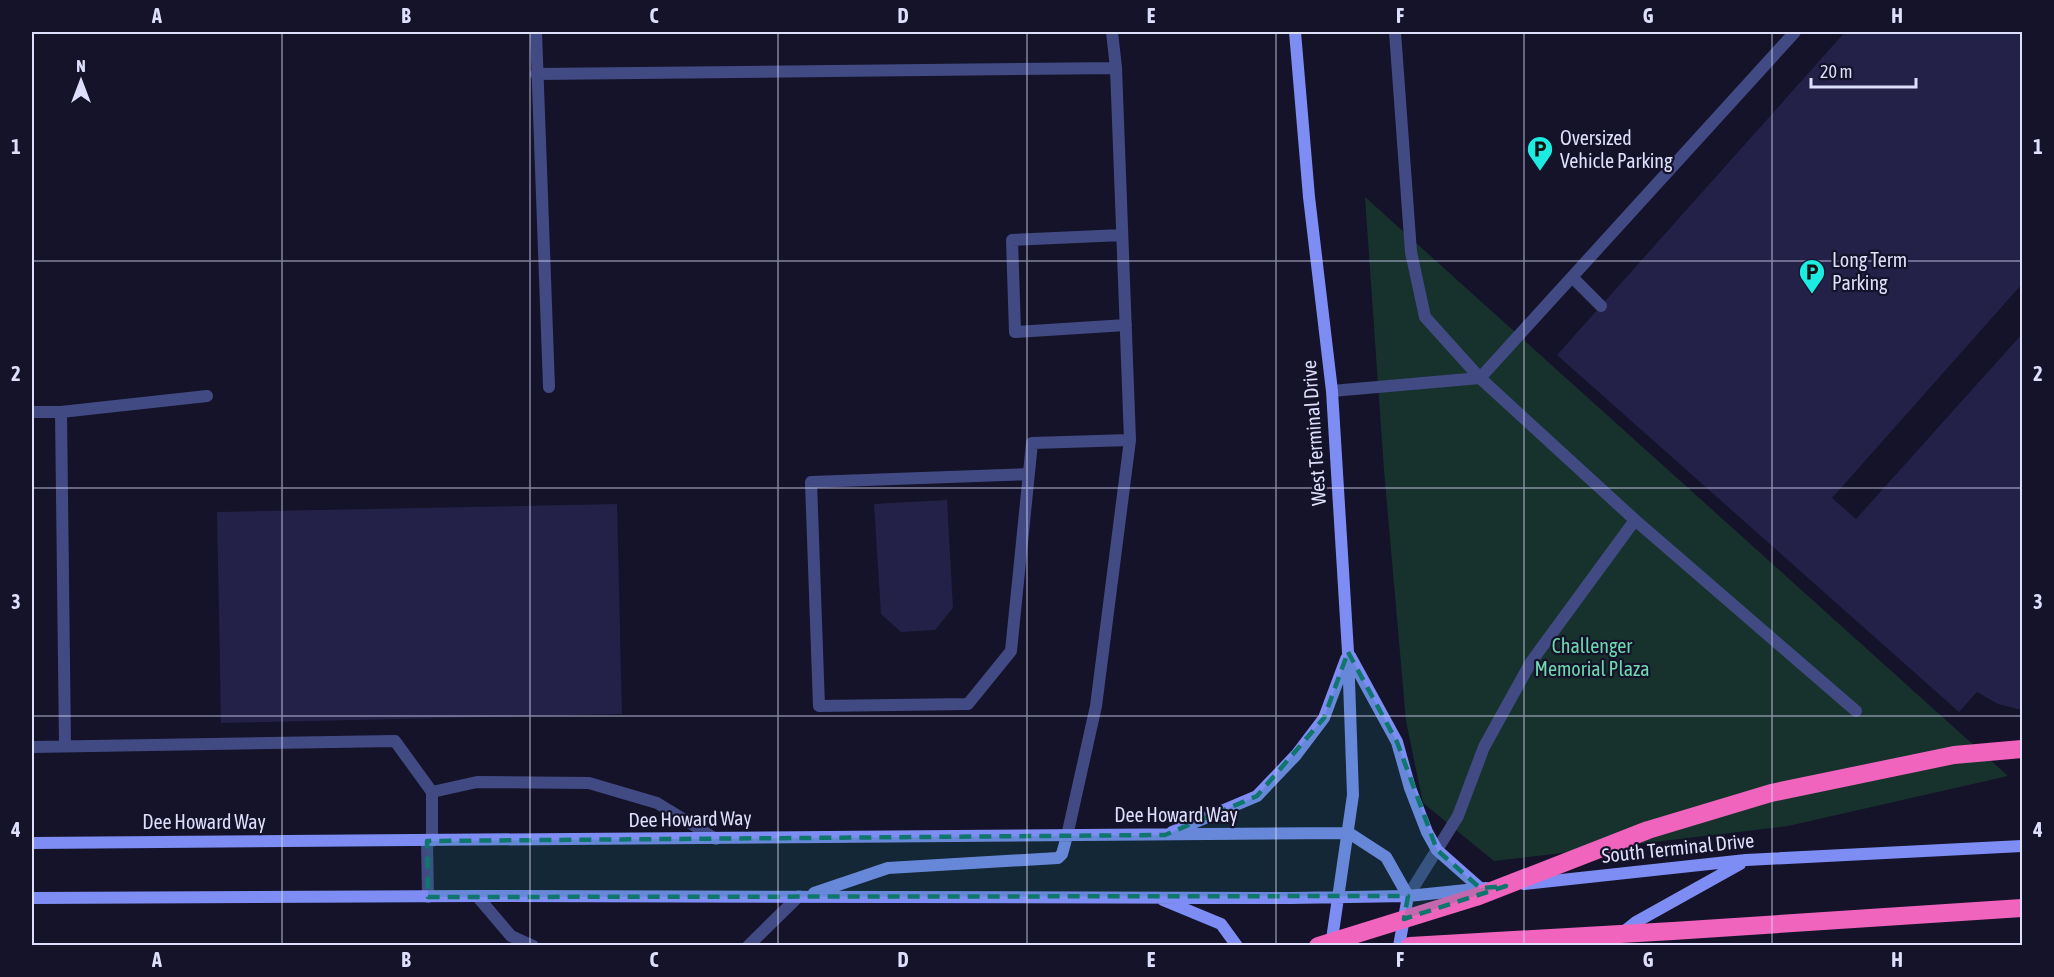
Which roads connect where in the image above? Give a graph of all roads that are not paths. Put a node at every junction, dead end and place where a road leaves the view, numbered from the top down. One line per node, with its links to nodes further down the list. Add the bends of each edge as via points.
1 (536, 32): 7 (street)
2 (1112, 32): 6 (street)
3 (1295, 32): 14 (main road, West Terminal Drive)
4 (1395, 32): 12 (street, via 1411,252 1425,317)
5 (1795, 32): 9 (street)
6 (1116, 68): 7 (street); 8 (street)
7 (536, 74): 13 (street)
8 (1122, 235): 11 (street); 11 (street, via 1012,240 1015,332)
9 (1572, 278): 10 (street); 12 (street)
10 (1601, 306)
11 (1126, 326): 18 (street)
12 (1480, 378): 14 (street); 20 (street)
13 (549, 387)
14 (1332, 391): 21 (main road, West Terminal Drive)
15 (207, 396): 17 (street)
16 (32, 412): 17 (street)
17 (61, 412): 23 (street)
18 (1130, 440): 19 (street, via 1032,443); 29 (street, via 1096,706)
19 (1029, 474): 19 (street, via 1011,651 968,704 819,706 811,482)
20 (1635, 520): 22 (street); 34 (street, via 1531,662 1484,747 1458,816)
21 (1348, 652): 27 (main road, West Terminal Drive, via 1353,795); 28 (main road, via 1324,718 1257,796); 34 (main road, via 1397,742 1418,810)
22 (1856, 711)
23 (65, 746): 24 (street); 26 (street, via 394,741)
24 (32, 747)
25 (2022, 749): 48 (highway, bridge, via 1954,755 1771,793 1648,830 1476,897)
26 (432, 792): 30 (street, via 477,782 589,783 657,803); 31 (street)
27 (1349, 833): 28 (main road, Dee Howard Way); 39 (main road, via 1386,857); 42 (main road, West Terminal Drive)
28 (1166, 835): 29 (main road, Dee Howard Way)
29 (1067, 836): 30 (main road, Dee Howard Way); 38 (main road, via 1058,858 888,868)
30 (716, 838): 31 (main road, Dee Howard Way)
31 (430, 841): 32 (main road, Dee Howard Way); 40 (street)
32 (32, 843)
33 (2022, 846): 35 (main road, South Terminal Drive)
34 (1437, 850): 36 (main road); 39 (street)
35 (1746, 860): 36 (main road, South Terminal Drive); 52 (main road, via 1636,922)
36 (1480, 888): 39 (main road, South Terminal Drive)
37 (477, 896): 38 (main road); 40 (main road); 45 (street, via 511,936)
38 (802, 896): 41 (main road); 46 (street)
39 (1408, 896): 42 (main road, South Terminal Drive); 50 (main road)
40 (428, 897): 43 (main road)
41 (1157, 897): 42 (main road); 47 (main road, via 1221,924)
42 (1339, 897): 49 (main road, West Terminal Drive)
43 (32, 898)
44 (2022, 908): 51 (highway, bridge)
45 (533, 945)
46 (748, 945)
47 (1237, 945)
48 (1318, 945)
49 (1331, 945)
50 (1399, 945)
51 (1410, 945)
52 (1606, 945)

